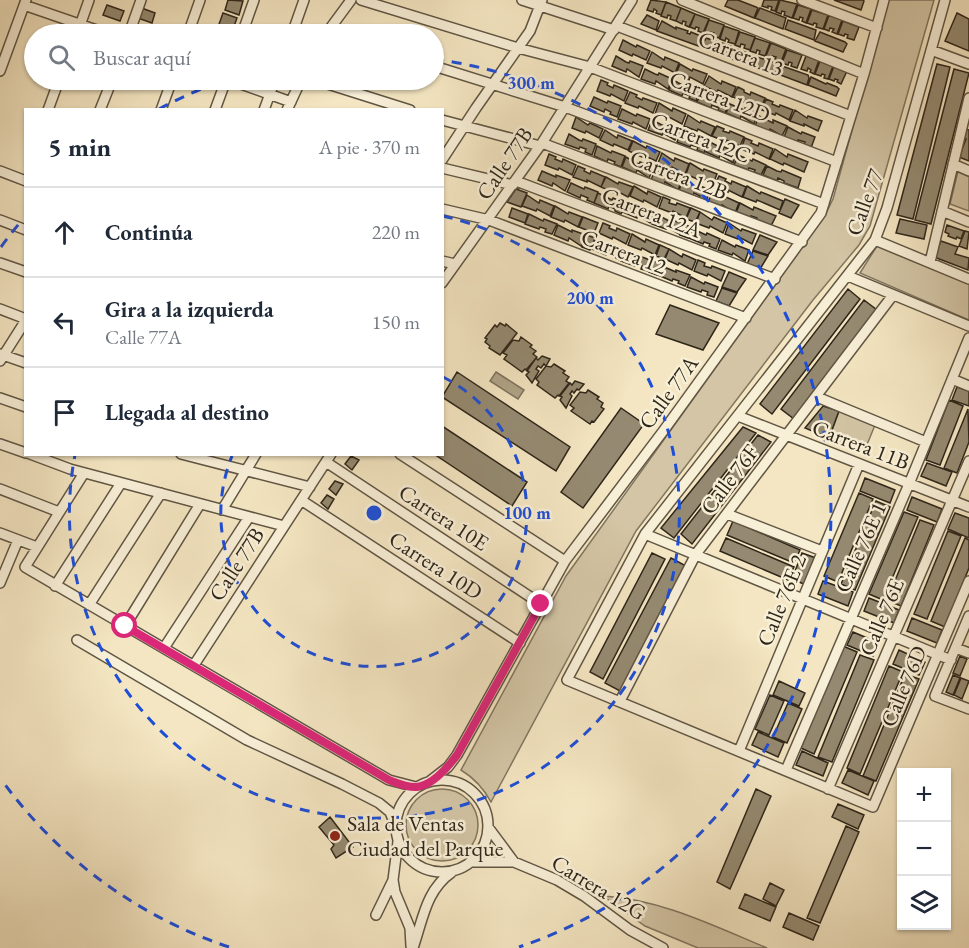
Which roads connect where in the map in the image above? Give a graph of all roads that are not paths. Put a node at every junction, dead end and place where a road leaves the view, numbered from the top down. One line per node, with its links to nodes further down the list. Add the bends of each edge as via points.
1 (89, 0): 17 (street)
2 (141, 0): 18 (street)
3 (200, 0): 19 (street)
4 (254, 0): 20 (street)
5 (304, 0): 21 (street)
6 (351, 0): 22 (street)
7 (361, 0): 23 (street, Carrera 12D)
8 (522, 0): 15 (street, Carrera 13)
9 (632, 0): 25 (street, Calle 77B)
10 (682, 0): 33 (street)
11 (802, 0): 26 (street)
12 (884, 0): 26 (street, Calle 77A)
13 (945, 0): 28 (street, Calle 77)
14 (25, 2): 16 (street); 32 (street)
15 (542, 3): 25 (street, Carrera 13); 27 (street)
16 (79, 24)
17 (81, 24)
18 (133, 24)
19 (192, 24)
20 (246, 24)
21 (296, 24)
22 (335, 24)
23 (440, 24)
24 (444, 25): 27 (street, Carrera 12D)
25 (616, 28): 30 (street, Calle 77B); 53 (street, Carrera 13)
26 (877, 28): 33 (street, Calle 77A)
27 (518, 48): 30 (street, Carrera 12D); 34 (street)
28 (931, 50): 29 (street); 73 (street, Calle 77)
29 (969, 64)
30 (590, 67): 46 (street, Calle 77B); 59 (street, Carrera 12D)
31 (444, 69): 34 (street, Carrera 12C)
32 (0, 70)
33 (864, 74): 53 (street, Calle 77A)
34 (491, 85): 46 (street, Carrera 12C); 56 (street)
35 (55, 90): 47 (street)
36 (108, 90): 48 (street)
37 (168, 90): 49 (street)
38 (224, 90): 50 (street)
39 (256, 90): 43 (street)
40 (272, 90): 43 (street)
41 (296, 90): 45 (street)
42 (347, 90): 52 (street)
43 (270, 95): 45 (street); 51 (street)
44 (969, 98): 54 (street)
45 (289, 106)
46 (565, 107): 57 (street, Calle 77B); 66 (street, Carrera 12C)
47 (49, 108)
48 (101, 108)
49 (162, 108)
50 (216, 108)
51 (265, 108)
52 (404, 108)
53 (851, 116): 59 (street, Calle 77A)
54 (967, 116): 60 (street)
55 (444, 121): 56 (street, Carrera 12B)
56 (464, 126): 57 (street, Carrera 12B); 58 (street)
57 (541, 144): 65 (street, Calle 77B); 74 (street, Carrera 12B)
58 (444, 157)
59 (837, 162): 66 (street, Calle 77A)
60 (953, 164): 63 (street); 68 (street)
61 (444, 168): 65 (street, Carrera 12A)
62 (0, 171): 64 (street)
63 (969, 171)
64 (23, 180)
65 (514, 183): 70 (street, Calle 77B); 81 (street, Carrera 12A)
66 (824, 204): 74 (street, Calle 77A)
67 (444, 209): 70 (street, Carrera 12)
68 (942, 211): 71 (street); 77 (street)
69 (0, 220): 72 (street)
70 (489, 220): 78 (street, Calle 77B); 87 (street, Carrera 12)
71 (969, 222)
72 (24, 229)
73 (875, 240): 77 (street); 80 (street, Calle 77)
74 (802, 242): 81 (street, Calle 77A)
75 (444, 261): 78 (street)
76 (0, 262): 79 (street)
77 (930, 262): 82 (street)
78 (455, 264): 83 (street, Calle 77B)
79 (24, 271)
80 (848, 276): 84 (street); 98 (street, Calle 77)
81 (774, 279): 87 (street, Calle 77A)
82 (969, 279)
83 (444, 280)
84 (893, 295): 89 (street); 95 (street, Calle 76F)
85 (0, 309): 86 (street)
86 (24, 318)
87 (746, 318): 132 (street, Calle 77A)
88 (24, 322): 91 (street)
89 (969, 326)
90 (969, 338): 93 (street, Calle 76E 1)
91 (1, 356): 92 (street)
92 (24, 362)
93 (952, 379): 94 (street); 100 (street, Calle 76E 1)
94 (969, 386)
95 (817, 397): 99 (street, Calle 76F); 100 (street)
96 (0, 398): 97 (street)
97 (24, 406)
98 (738, 416): 99 (street, Carrera 11B); 127 (street, Calle 77)
99 (786, 435): 109 (street, Carrera 11B); 123 (street, Calle 76F)
100 (926, 442): 113 (street, Calle 76E 1)
101 (0, 444): 102 (street)
102 (24, 452)
103 (36, 456): 111 (street)
104 (188, 456): 110 (street)
105 (255, 456): 110 (street)
106 (403, 456): 132 (street)
107 (328, 458): 114 (street, Calle 77B); 137 (street, Carrera 10E)
108 (969, 461): 118 (street, Calle 76E)
109 (859, 464): 113 (street, Carrera 11B); 130 (street, Calle 76E 2)
110 (246, 472): 114 (street); 121 (street)
111 (84, 473): 112 (street); 122 (street)
112 (121, 483): 116 (street); 135 (street)
113 (909, 484): 118 (street, Carrera 11B); 140 (street, Calle 76E 1)
114 (310, 487): 117 (street, Calle 77B)
115 (0, 489): 122 (street)
116 (161, 493): 119 (street); 138 (street)
117 (302, 500): 125 (street, Calle 77B); 144 (street, Carrera 10D)
118 (952, 500): 120 (street, Carrera 11B); 142 (street, Calle 76E)
119 (200, 504): 121 (street); 141 (street)
120 (969, 507)
121 (222, 510): 124 (street)
122 (59, 512): 129 (street)
123 (728, 514): 130 (street); 131 (street, Calle 76F)
124 (249, 517): 125 (street); 145 (street)
125 (284, 526): 150 (street, Calle 77B)
126 (0, 532): 128 (street)
127 (645, 534): 131 (street); 151 (street, Calle 77, via 567,680)
128 (18, 540): 129 (street); 133 (street)
129 (37, 547): 135 (street, via 25,567)
130 (822, 551): 136 (street, Calle 76E 2)
131 (696, 554): 136 (street); 151 (street, Calle 76F)
132 (565, 561): 137 (street, Calle 77A)
133 (1, 579)
134 (969, 580): 148 (street, Calle 76D)
135 (55, 586): 138 (street)
136 (802, 598): 140 (street); 153 (street, Calle 76E 2)
137 (541, 604): 144 (street, Calle 77A)
138 (89, 605): 141 (street)
139 (969, 616): 146 (street, Calle 76D)
140 (850, 618): 142 (street); 154 (street, Calle 76E 1)
141 (125, 626): 145 (street)
142 (894, 636): 148 (street); 157 (street, Calle 76E)
143 (77, 640): 158 (street, via 247,740 379,803 390,812)
144 (520, 643): 155 (street, Calle 77A, via 457,755)
145 (164, 648): 150 (street)
146 (956, 648): 147 (street); 149 (street, Calle 76D)
147 (969, 653)
148 (938, 654): 149 (street); 157 (street, Calle 76D, via 873,807)
149 (951, 660): 152 (street, Calle 76D, via 935,696)
150 (194, 665): 156 (street, via 389,780)
151 (620, 701): 153 (street)
152 (969, 710)
153 (739, 751): 154 (street)
154 (786, 770): 157 (street)
155 (430, 781): 156 (street); 159 (street, via 458,783 471,790 486,813)
156 (416, 787): 158 (street, via 405,797)
157 (828, 789)
158 (395, 825): 160 (street)
159 (488, 827): 161 (street, via 486,840); 162 (street)
160 (398, 840): 163 (street, via 415,863 435,871); 164 (street)
161 (471, 862): 162 (street, Carrera 12G); 163 (street)
162 (514, 862): 167 (street, Carrera 12G, via 584,896 630,930)
163 (457, 869): 166 (street, via 432,892)
164 (393, 880): 165 (street); 166 (street, via 411,928)
165 (376, 915)
166 (412, 948)
167 (663, 948)

